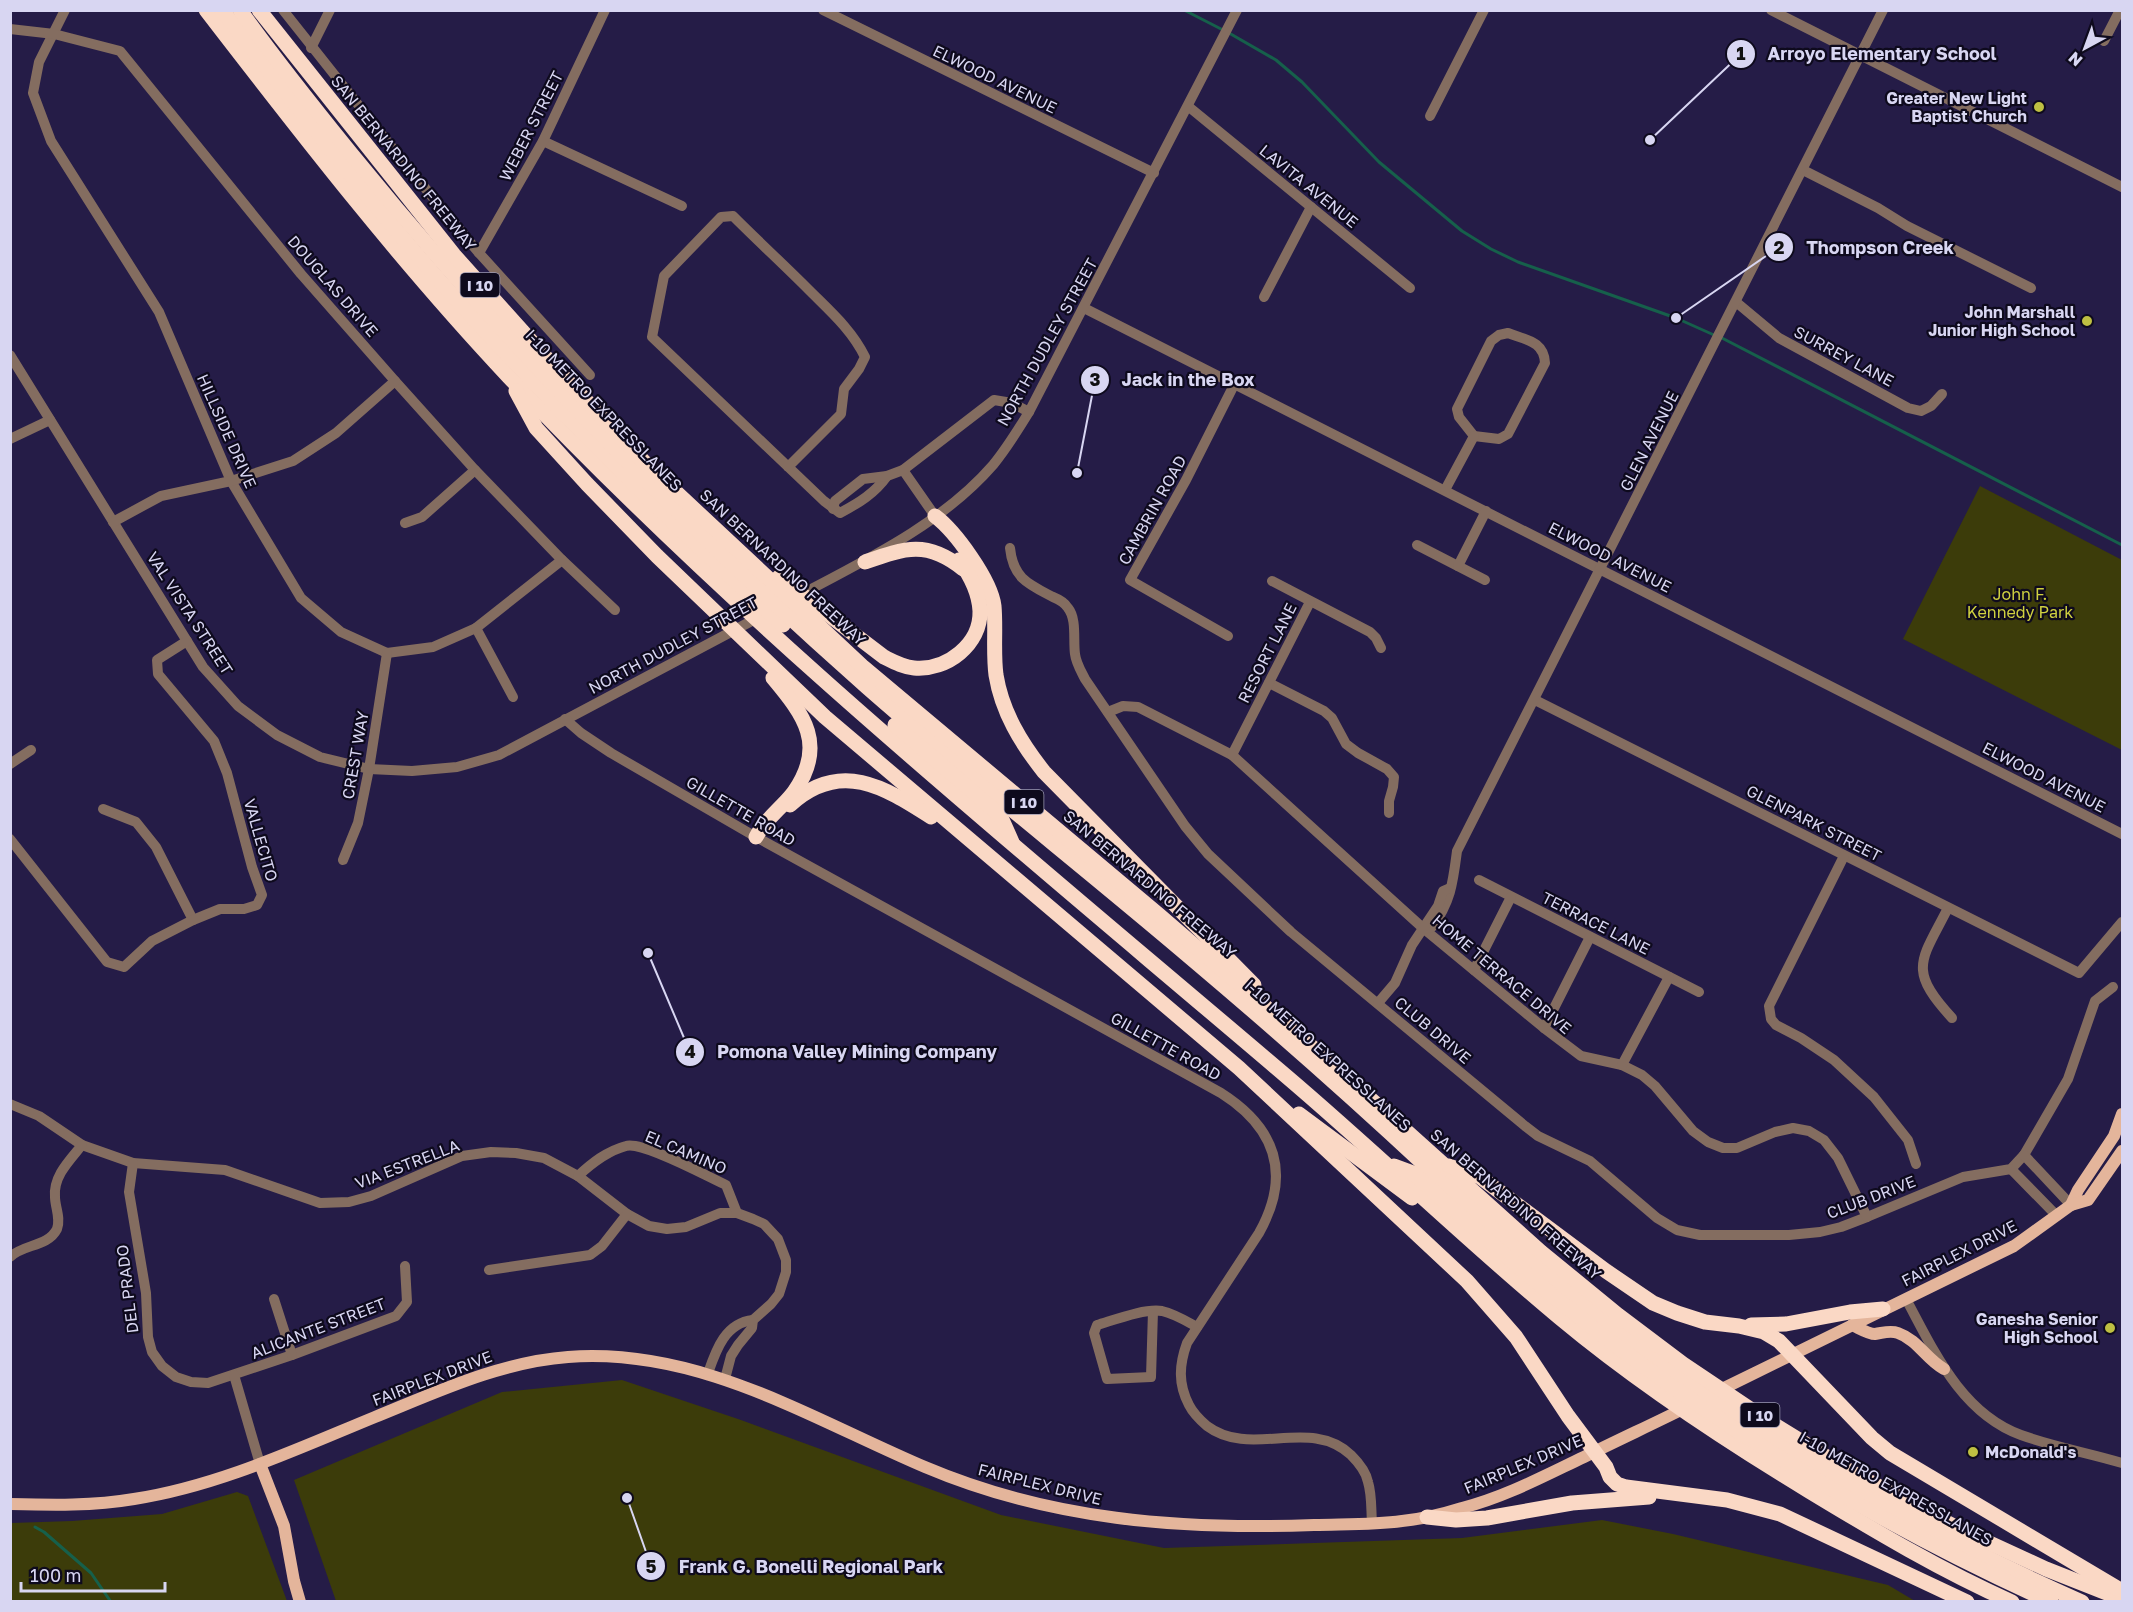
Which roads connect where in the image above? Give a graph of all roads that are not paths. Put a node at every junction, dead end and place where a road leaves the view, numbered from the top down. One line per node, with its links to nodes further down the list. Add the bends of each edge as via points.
1 (65, 10): 16 (street, HILLSIDE DRIVE)
2 (206, 10): 35 (highway, I 10, via 400,256)
3 (222, 10): 89 (highway, I-10 METRO EXPRESSLANES, via 378,208 554,405 745,590 1000,815)
4 (240, 10): 159 (highway, I-10 METRO EXPRESSLANES, via 379,188 527,358 682,515 878,697 1197,963 1528,1257 1626,1337 1734,1414 1826,1471 1961,1546)
5 (259, 10): 57 (highway, SAN BERNARDINO FREEWAY / I 10, via 454,255 647,465)
6 (283, 10): 18 (street)
7 (330, 10): 18 (street)
8 (605, 10): 22 (street, WEBER STREET)
9 (823, 10): 24 (street, ELWOOD AVENUE)
10 (1237, 10): 20 (street, NORTH DUDLEY STREET)
11 (1484, 10): 21 (street)
12 (1771, 10): 19 (street)
13 (1883, 10): 19 (street, GLEN AVENUE)
14 (2120, 10): 17 (street)
15 (10, 29): 16 (street, DOUGLAS DRIVE)
16 (54, 34): 37 (street, DOUGLAS DRIVE, via 120,51 301,274); 48 (street, HILLSIDE DRIVE, via 39,62 33,93 51,141 159,312)
17 (2104, 41)
18 (311, 48): 28 (street)
19 (1861, 54): 23 (street, GLEN AVENUE); 25 (street)
20 (1189, 107): 24 (street, NORTH DUDLEY STREET); 27 (street, LAVITA AVENUE)
21 (1430, 116)
22 (543, 141): 26 (street); 28 (street, WEBER STREET)
23 (1803, 170): 30 (street); 32 (street, GLEN AVENUE)
24 (1154, 173): 33 (street, NORTH DUDLEY STREET)
25 (2122, 187)
26 (682, 206)
27 (1311, 207): 29 (street, LAVITA AVENUE); 31 (street)
28 (479, 254): 36 (street)
29 (1410, 288)
30 (2031, 288)
31 (1264, 297)
32 (1736, 302): 39 (street, SURREY LANE, via 1779,338 1908,408 1921,411); 63 (street, GLEN AVENUE)
33 (1084, 308): 38 (street, ELWOOD AVENUE); 40 (street, NORTH DUDLEY STREET)
34 (10, 355): 41 (street, VAL VISTA STREET)
35 (507, 374): 69 (highway, via 536,428 649,548); 89 (highway, I 10, via 696,563)
36 (590, 375)
37 (395, 381): 45 (street, DOUGLAS DRIVE); 48 (street, via 336,433 293,461)
38 (1234, 385): 50 (street, ELWOOD AVENUE); 71 (street, CAMBRIN ROAD, via 1130,580)
39 (1942, 394)
40 (1029, 412): 46 (street, via 994,400); 54 (street, NORTH DUDLEY STREET, via 972,487)
41 (50, 420): 43 (street); 55 (street, VAL VISTA STREET)
42 (1474, 435): 42 (street, via 1499,439 1508,434 1545,363 1539,345 1508,333 1491,341 1457,409); 50 (street)
43 (10, 440)
44 (788, 467): 44 (street, via 652,337 664,276 721,217 733,216 843,324 865,357 844,389 841,414); 52 (street)
45 (475, 470): 56 (street, via 422,517); 60 (street, DOUGLAS DRIVE)
46 (903, 470): 47 (street); 54 (street)
47 (887, 476): 49 (street); 51 (street)
48 (231, 481): 55 (street, via 161,496); 74 (street, HILLSIDE DRIVE, via 301,598 341,632)
49 (857, 483): 51 (street); 52 (street, via 835,501)
50 (1445, 490): 53 (street, ELWOOD AVENUE)
51 (865, 498): 52 (street, via 840,513)
52 (833, 509)
53 (1486, 511): 62 (street); 63 (street, ELWOOD AVENUE)
54 (934, 516): 61 (street, NORTH DUDLEY STREET); 64 (highway, via 937,530); 107 (highway, via 946,525 984,577 990,592 994,605 996,675 1007,716 1028,751 1044,772)
55 (113, 522): 72 (street, VAL VISTA STREET)
56 (405, 523)
57 (725, 538): 64 (highway, via 884,657 916,668 948,661 972,641 980,612); 107 (highway, SAN BERNARDINO FREEWAY / I 10, via 862,666)
58 (1417, 545): 62 (street)
59 (1010, 548): 78 (street, CLUB DRIVE, via 1011,560 1027,584 1068,607 1079,668)
60 (562, 560): 68 (street, DOUGLAS DRIVE); 70 (street)
61 (865, 562): 64 (highway, via 915,549 950,560); 79 (street, NORTH DUDLEY STREET)
62 (1458, 566): 65 (street)
63 (1601, 569): 77 (street, GLEN AVENUE); 86 (street, ELWOOD AVENUE)
64 (970, 575)
65 (1485, 580)
66 (1272, 581): 67 (street, RESORT LANE)
67 (1310, 602): 73 (street, via 1370,632); 75 (street, RESORT LANE)
68 (615, 610)
69 (719, 615): 87 (highway, via 796,706 810,734 809,762 803,776); 90 (highway, via 825,717)
70 (476, 628): 74 (street, via 434,647); 76 (street)
71 (1228, 636)
72 (187, 641): 83 (street, VAL VISTA STREET, via 203,667 238,706 277,735 320,757); 96 (street, VALLECITO, via 157,660 158,674 213,741 227,773 262,895 256,905 220,909)
73 (1381, 648)
74 (387, 653): 83 (street, CREST WAY)
75 (1269, 683): 81 (street, RESORT LANE); 85 (street, via 1324,711 1346,744 1388,769 1394,777)
76 (513, 697)
77 (1535, 699): 91 (street, GLENPARK STREET); 98 (street, GLEN AVENUE, via 1457,851 1450,888 1443,891 1432,927)
78 (1108, 712): 81 (street, HOME TERRACE DRIVE, via 1123,706 1138,707); 104 (street, CLUB DRIVE, via 1203,847 1291,932)
79 (565, 719): 83 (street, VAL VISTA STREET, via 499,755 457,767); 87 (street, GILLETTE ROAD, via 580,734)
80 (31, 750): 82 (street)
81 (1232, 755): 98 (street, HOME TERRACE DRIVE)
82 (10, 764)
83 (369, 770): 92 (street, CREST WAY, via 358,823)
84 (103, 809): 96 (street, via 136,822 156,848)
85 (1389, 813)
86 (2122, 834)
87 (756, 837): 90 (highway, via 800,795 828,783 858,782 892,792); 137 (street, GILLETTE ROAD, via 1221,1093 1256,1122 1274,1157 1276,1184 1270,1214)
88 (10, 839): 96 (street, VALLECITO, via 107,962 124,967 152,941)
89 (1015, 847): 116 (highway, I 10)
90 (987, 853): 109 (highway)
91 (1844, 856): 95 (street, GLENPARK STREET); 118 (street, via 1769,1006 1771,1019 1834,1060 1874,1097 1908,1140)
92 (343, 860)
93 (1479, 880): 94 (street, TERRACE LANE)
94 (1511, 897): 99 (street, TERRACE LANE); 100 (street)
95 (1948, 908): 97 (street, GLENPARK STREET, via 2079,973); 105 (street, via 1925,953 1922,969 1925,984)
96 (193, 920)
97 (2122, 922)
98 (1424, 929): 100 (street, HOME TERRACE DRIVE); 104 (street, GLEN AVENUE, via 1412,945 1395,983)
99 (1590, 937): 101 (street, TERRACE LANE); 106 (street)
100 (1474, 970): 106 (street, HOME TERRACE DRIVE)
101 (1669, 977): 103 (street, TERRACE LANE); 108 (street)
102 (2114, 987): 114 (street, via 2095,1001 2068,1079)
103 (1699, 992)
104 (1378, 1004): 125 (street, CLUB DRIVE, via 1538,1136 1590,1161 1657,1218 1677,1230 1700,1235 1789,1235 1820,1232)
105 (1952, 1017)
106 (1544, 1028): 108 (street, HOME TERRACE DRIVE, via 1581,1056)
107 (1327, 1060): 117 (highway, SAN BERNARDINO FREEWAY / I 10)
108 (1622, 1065): 125 (street, HOME TERRACE DRIVE, via 1655,1086 1693,1131 1723,1148 1737,1148 1793,1128 1824,1140 1838,1158)
109 (1239, 1068): 127 (highway); 146 (highway, via 1484,1299 1516,1337)
110 (10, 1104): 112 (street, VIA ESTRELLA, via 39,1116)
111 (2122, 1114): 121 (main road, FAIRPLEX DRIVE, via 2114,1136)
112 (82, 1144): 115 (street, VIA ESTRELLA); 126 (street, via 55,1185 57,1228 42,1242)
113 (2122, 1151): 121 (main road, FAIRPLEX DRIVE, via 2088,1200)
114 (2024, 1155): 119 (street); 121 (street)
115 (133, 1162): 120 (street, VIA ESTRELLA, via 225,1170 320,1203 371,1196 462,1156 491,1152 544,1158); 144 (street, DEL PRADO, via 129,1192 152,1352 176,1377 191,1382 208,1383)
116 (1386, 1163): 127 (highway, I 10); 158 (highway, I-10 METRO EXPRESSLANES, via 1413,1173 1604,1336 1752,1441 1878,1517)
117 (1440, 1163): 136 (highway, via 1480,1177 1653,1303 1705,1322); 154 (highway, SAN BERNARDINO FREEWAY / I 10, via 1617,1315 1765,1419 1851,1472 1959,1529)
118 (1916, 1164)
119 (2011, 1169): 124 (street); 125 (street, CLUB DRIVE, via 1963,1177)
120 (578, 1176): 122 (street, EL CAMINO, via 598,1159 628,1145 646,1148 726,1185); 123 (street, VIA ESTRELLA)
121 (2071, 1205): 124 (main road, FAIRPLEX DRIVE)
122 (737, 1213): 123 (street, VIA ESTRELLA, via 720,1213 686,1227 667,1229 649,1226); 134 (street, via 772,1231 786,1260 779,1294)
123 (627, 1214): 129 (street, via 590,1255)
124 (2057, 1216): 131 (main road, FAIRPLEX DRIVE, via 2014,1246)
125 (1868, 1217)
126 (10, 1257)
127 (1492, 1259): 157 (highway, I 10, via 1615,1361 1741,1449 1865,1526)
128 (405, 1266): 140 (street, ALICANTE STREET, via 407,1302 396,1316)
129 (489, 1270)
130 (274, 1299): 140 (street)
131 (1906, 1299): 132 (main road, FAIRPLEX DRIVE); 142 (street)
132 (1883, 1309): 135 (main road, FAIRPLEX DRIVE); 136 (highway, via 1786,1324)
133 (1153, 1311): 133 (street, via 1097,1325 1094,1333 1107,1379 1151,1377); 137 (street, via 1163,1311)
134 (753, 1320): 138 (street, via 735,1326); 139 (street, via 752,1328)
135 (1852, 1324): 141 (main road, FAIRPLEX DRIVE); 142 (main road, via 1872,1334 1899,1333)
136 (1739, 1326): 141 (highway, via 1764,1332)
137 (1197, 1327): 152 (street, GILLETTE ROAD, via 1187,1343 1180,1377 1191,1409 1214,1431 1229,1438 1314,1437 1337,1444 1358,1462 1368,1479)
138 (725, 1336): 139 (street); 143 (street)
139 (738, 1345): 145 (street)
140 (292, 1355): 144 (street, ALICANTE STREET)
141 (1791, 1355): 146 (main road, FAIRPLEX DRIVE); 153 (highway, via 1890,1453)
142 (1944, 1368): 147 (street, via 1975,1405 2001,1425 2043,1443)
143 (708, 1373): 145 (main road, FAIRPLEX DRIVE); 148 (main road, FAIRPLEX DRIVE, via 611,1356 529,1363 455,1384)
144 (234, 1374): 148 (street)
145 (725, 1379): 152 (main road, FAIRPLEX DRIVE, via 929,1469 999,1494 1056,1508 1185,1526)
146 (1594, 1452): 149 (highway, via 1617,1484); 151 (main road, FAIRPLEX DRIVE, via 1501,1496)
147 (2122, 1463)
148 (260, 1464): 150 (main road, FAIRPLEX DRIVE, via 212,1481 135,1499 77,1505); 155 (main road, via 284,1526)
149 (1694, 1495): 151 (highway, via 1572,1503 1487,1518); 156 (highway, via 1780,1514)
150 (10, 1504)
151 (1427, 1517): 152 (main road, FAIRPLEX DRIVE)
152 (1372, 1523)
153 (2122, 1591)
154 (2122, 1599)
155 (300, 1602)
156 (1967, 1602)
157 (2012, 1602)
158 (2052, 1602)
159 (2082, 1602)

